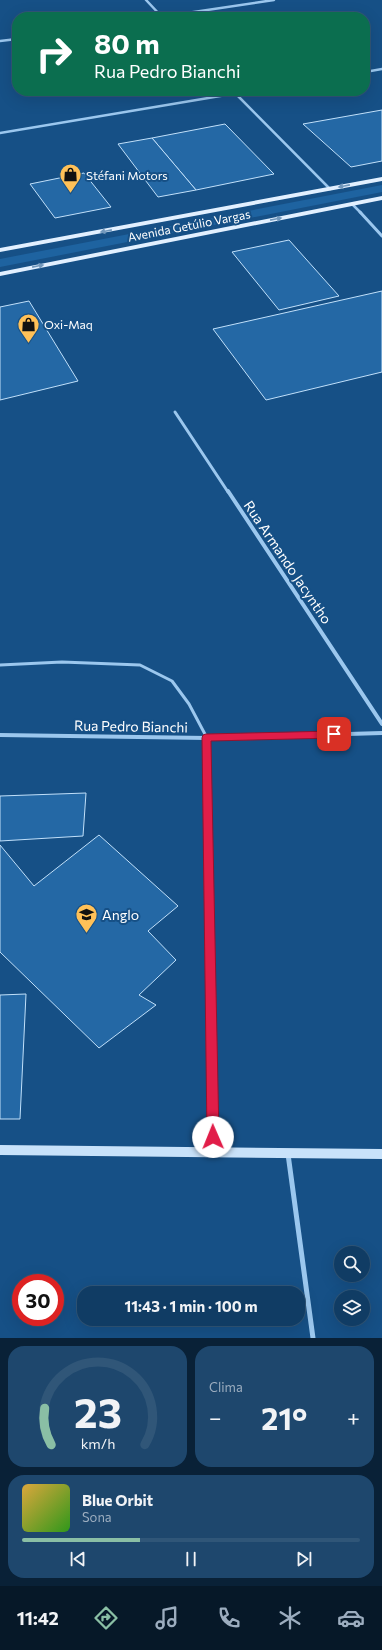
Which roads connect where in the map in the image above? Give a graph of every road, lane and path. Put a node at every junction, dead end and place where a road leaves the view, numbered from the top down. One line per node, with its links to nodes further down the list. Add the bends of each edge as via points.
1 (146, 0): 3 (street)
2 (274, 0): 4 (street)
3 (157, 12)
4 (194, 12)
5 (12, 40): 6 (street)
6 (0, 41)
7 (382, 69): 8 (street)
8 (370, 71)
9 (211, 96): 11 (street)
10 (238, 96): 13 (street)
11 (0, 133)
12 (382, 179): 13 (main road, Avenida Getúlio Vargas, one-way to 13)
13 (330, 189): 17 (main road, Avenida Getúlio Vargas, one-way to 17)
14 (382, 198): 15 (main road, Avenida Getúlio Vargas)
15 (352, 204): 16 (street); 18 (main road, Avenida Getúlio Vargas, one-way to 15)
16 (382, 236)
17 (0, 250)
18 (0, 274)
19 (175, 412): 21 (street, Rua Armando Jacyntho)
20 (0, 665): 24 (lane, via 62,662 140,665 172,681 189,704)
21 (382, 724)
22 (382, 733): 24 (street, Rua Pedro Bianchi)
23 (0, 735): 24 (street, Rua Pedro Bianchi)
24 (206, 738): 26 (street)
25 (0, 1150): 26 (main road)
26 (213, 1153): 27 (main road)
27 (288, 1153): 28 (main road); 29 (street)
28 (382, 1154)
29 (313, 1338)

